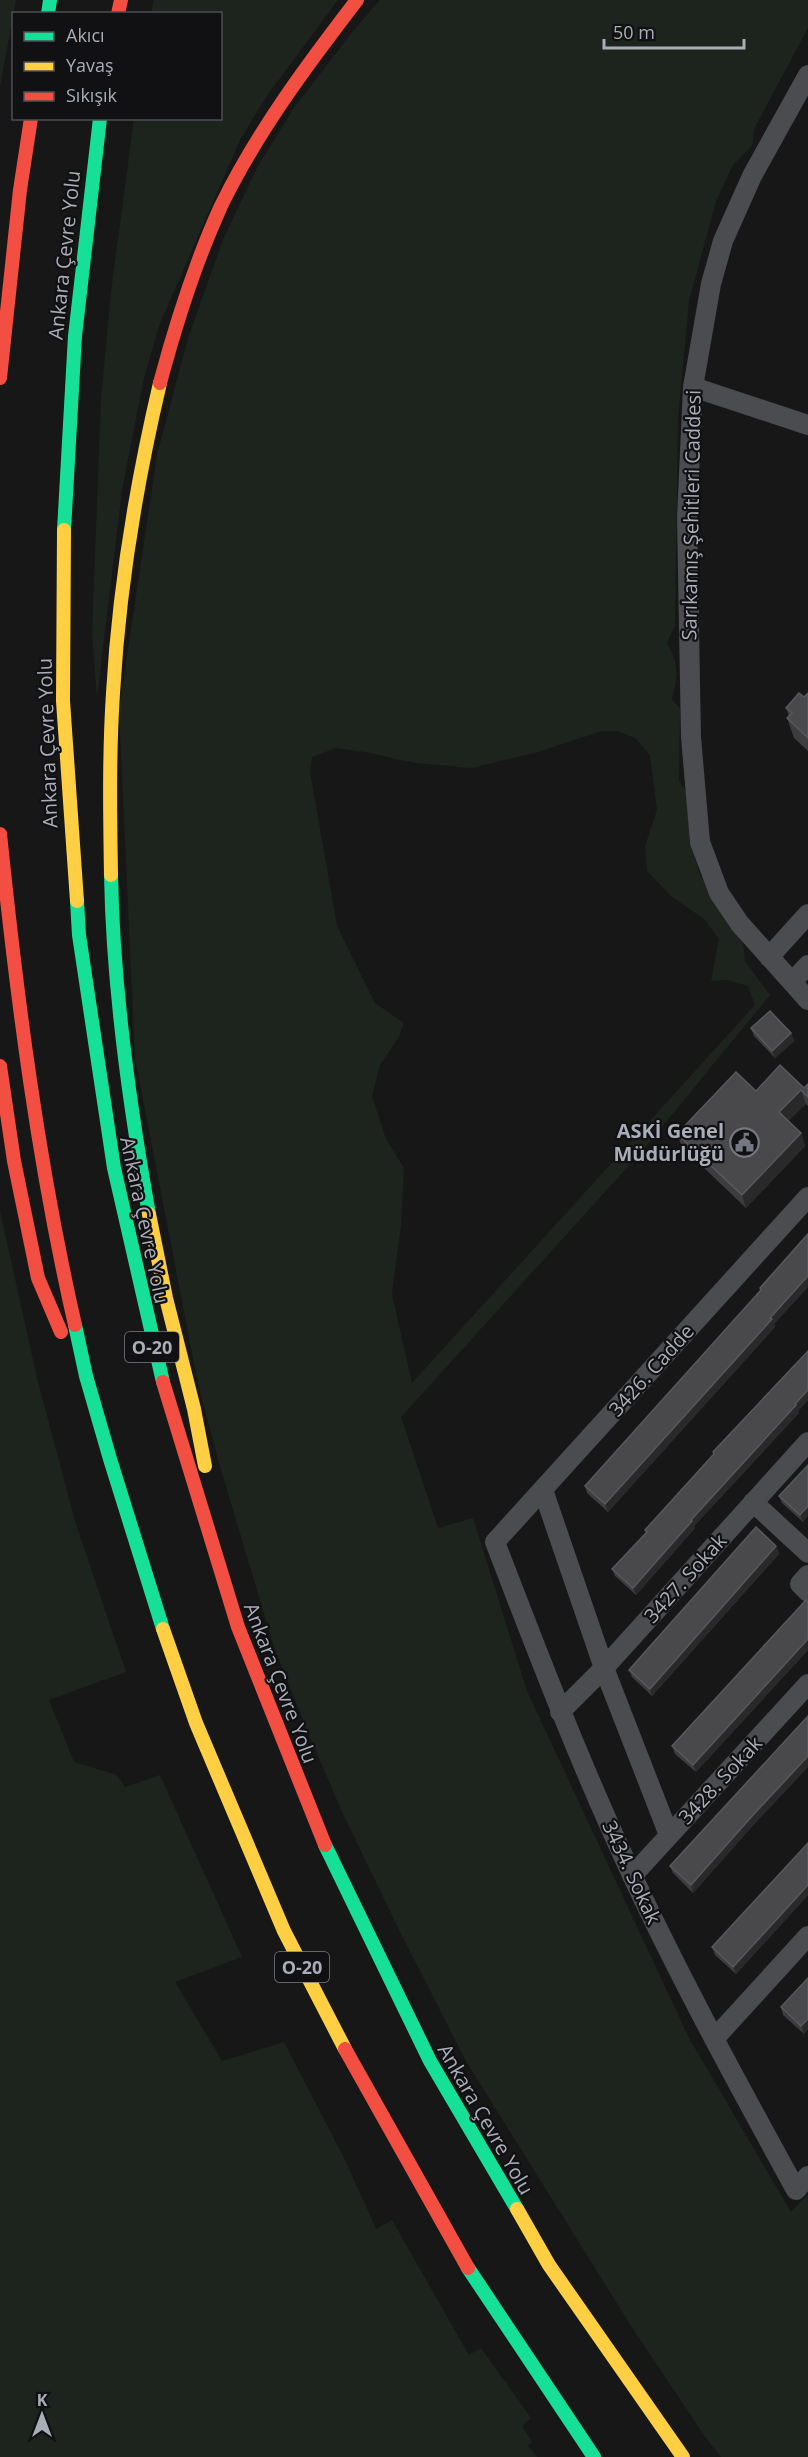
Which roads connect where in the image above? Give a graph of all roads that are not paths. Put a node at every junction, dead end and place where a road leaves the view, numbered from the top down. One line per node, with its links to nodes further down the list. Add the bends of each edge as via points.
1 (357, 0): 22 (highway, via 273,114 223,204 190,280 144,451 123,578 112,706 109,835 115,952 142,1174 169,1310 201,1437)
2 (808, 75): 6 (street, Sarıkamış Şehitleri Caddesi, via 752,176 723,241 711,284)
3 (31, 120): 5 (highway)
4 (100, 120): 22 (highway, Ankara Çevre Yolu / O-20, via 80,276 66,452 63,703 70,834 81,952 114,1170 151,1342)
5 (0, 378)
6 (693, 387): 7 (street); 10 (street, Sarıkamış Şehitleri Caddesi, via 687,617 700,842 719,893)
7 (808, 425)
8 (0, 834): 16 (highway, O-20, via 33,1110 69,1300)
9 (808, 914): 10 (street)
10 (769, 957): 12 (street, Sarıkamış Şehitleri Caddesi)
11 (808, 965): 12 (street)
12 (792, 982): 13 (street, Sarıkamış Şehitleri Caddesi)
13 (808, 1000)
14 (0, 1066): 16 (highway, via 38,1278)
15 (808, 1197): 18 (street, 3426. Cadde)
16 (103, 1433): 33 (highway, O-20, via 195,1723 284,1931 355,2068 465,2264)
17 (808, 1442): 19 (street, 3427. Sokak)
18 (543, 1490): 20 (street, 3426. Cadde); 25 (street)
19 (753, 1502): 21 (street); 25 (street, 3427. Sokak)
20 (495, 1542): 27 (street, 3434. Sokak)
21 (808, 1553)
22 (218, 1569): 34 (highway, Ankara Çevre Yolu / O-20, via 266,1705 343,1886 420,2043 527,2232)
23 (808, 1575): 24 (street, via 800,1584)
24 (808, 1592)
25 (604, 1668): 27 (street, 3427. Sokak); 28 (street)
26 (808, 1684): 28 (street, 3428. Sokak)
27 (560, 1712): 29 (street, 3434. Sokak)
28 (669, 1835): 29 (street, 3428. Sokak)
29 (632, 1875): 31 (street, 3434. Sokak)
30 (808, 1936): 31 (street)
31 (714, 2039): 32 (street, 3434. Sokak)
32 (802, 2183)
33 (594, 2457)
34 (683, 2457)

